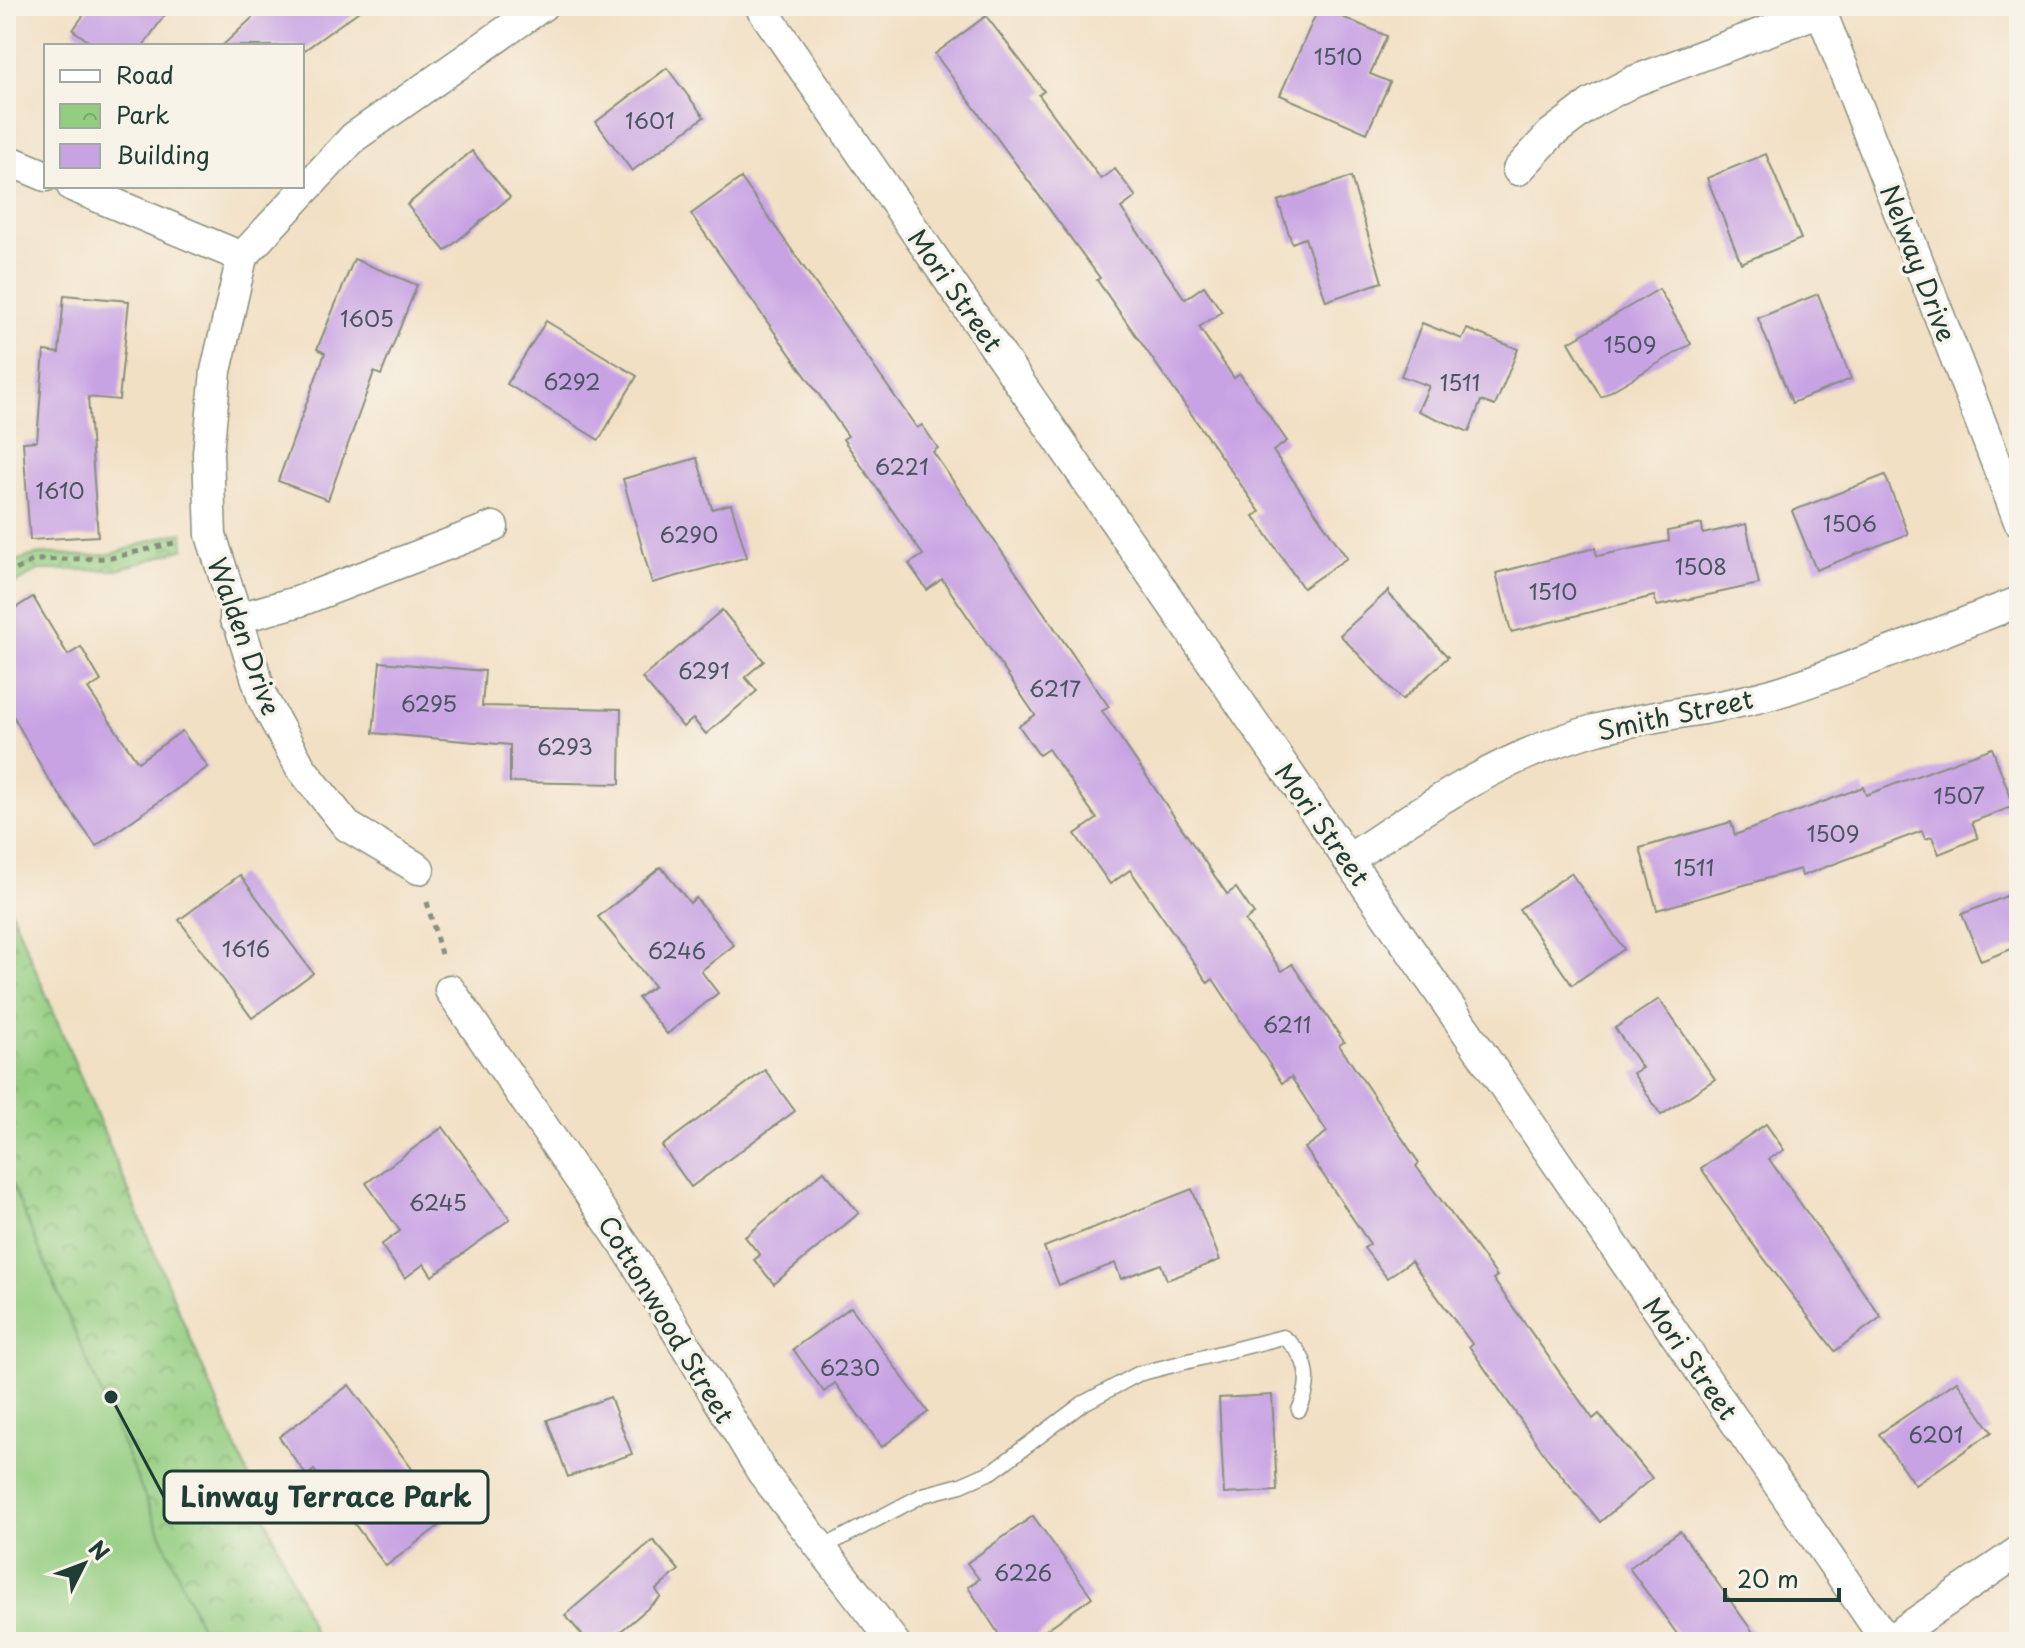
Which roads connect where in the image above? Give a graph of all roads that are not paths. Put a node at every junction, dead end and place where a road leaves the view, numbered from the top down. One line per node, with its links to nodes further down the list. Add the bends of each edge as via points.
1 (542, 6): 8 (street, via 354,137)
2 (760, 6): 13 (street, Mori Street)
3 (1820, 8): 5 (street, via 1634,81 1592,103 1551,134); 9 (street, Nelway Drive)
4 (15, 163): 6 (street)
5 (1518, 170)
6 (44, 175)
7 (77, 188): 8 (street)
8 (242, 257): 12 (street, Walden Drive, via 216,371 208,453 211,535)
9 (2019, 521)
10 (493, 527): 12 (street, via 300,601)
11 (2019, 602): 13 (street, Smith Street, via 1784,690 1596,730 1521,753 1452,789)
12 (235, 619): 14 (street, Walden Drive, via 263,699 301,768 347,826)
13 (1348, 860): 20 (street, Mori Street)
14 (419, 869)
15 (450, 990): 17 (street, Cottonwood Street, via 630,1253 762,1472)
16 (1299, 1410): 17 (lane, via 1308,1392 1306,1363 1283,1337 1138,1374 1082,1404 993,1471 923,1495)
17 (822, 1548): 19 (street, Cottonwood Street)
18 (2019, 1551): 20 (street)
19 (894, 1642)
20 (1887, 1642)

